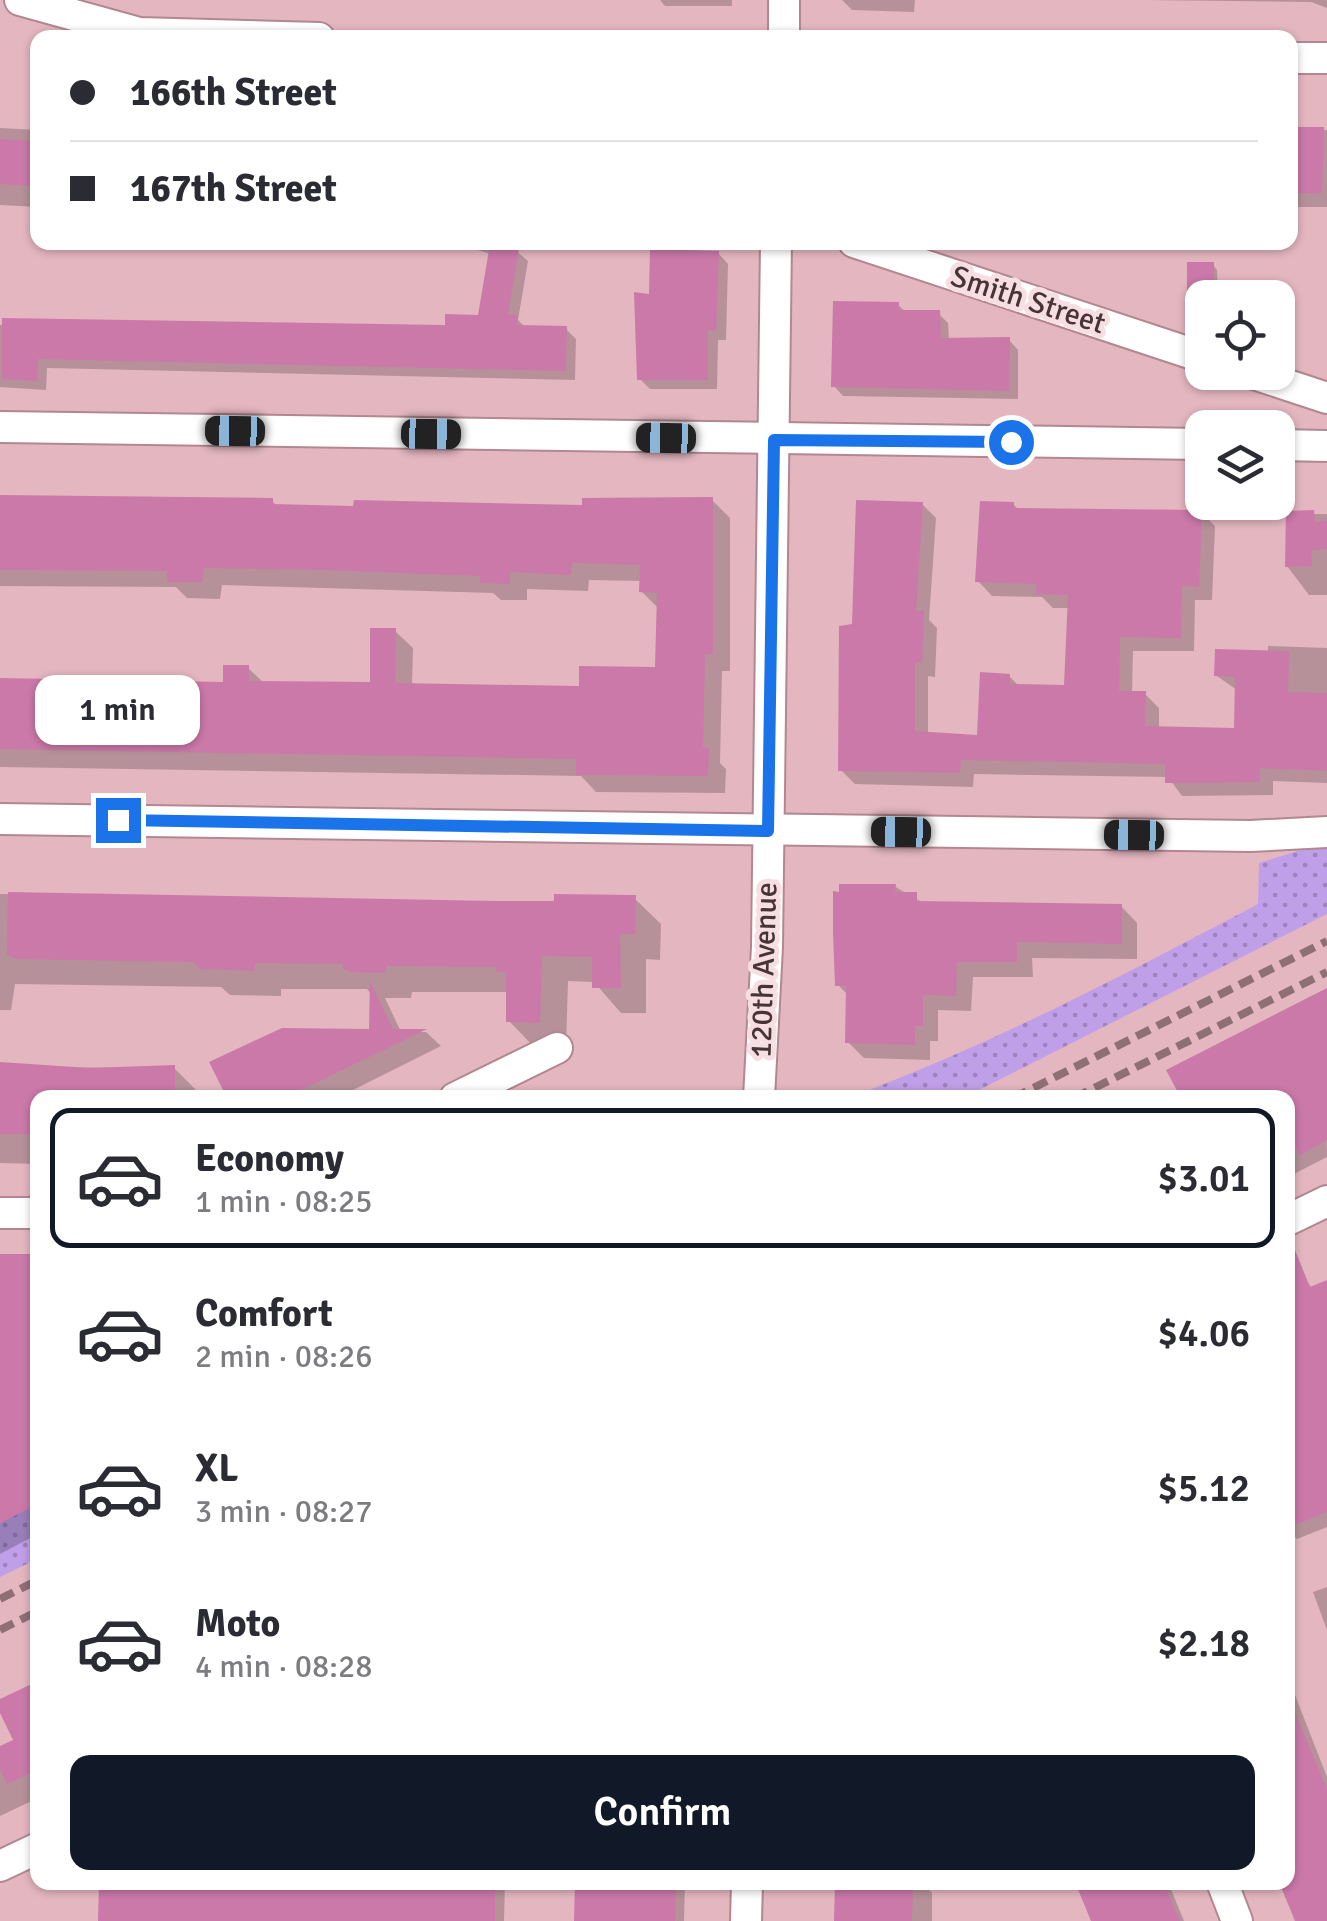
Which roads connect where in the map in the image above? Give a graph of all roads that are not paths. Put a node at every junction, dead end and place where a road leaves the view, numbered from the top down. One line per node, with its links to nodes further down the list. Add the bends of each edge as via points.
1 (20, 0): 3 (street)
2 (784, 0): 4 (street)
3 (125, 30)
4 (784, 30)
5 (1298, 58): 6 (street)
6 (1327, 58)
7 (776, 250): 13 (street, 120th Avenue)
8 (878, 250): 9 (street, Smith Street)
9 (1185, 351)
10 (1295, 387): 11 (street)
11 (1327, 398)
12 (0, 427): 13 (street)
13 (774, 440): 14 (street); 18 (street, 120th Avenue)
14 (1185, 444)
15 (1295, 446): 16 (street)
16 (1327, 446)
17 (0, 818): 18 (street)
18 (768, 831): 19 (street); 22 (street, 120th Avenue)
19 (1327, 832)
20 (557, 1048): 21 (street)
21 (471, 1090)
22 (758, 1090)
23 (1327, 1201): 26 (street)
24 (0, 1212): 25 (street)
25 (30, 1213)
26 (1295, 1217)
27 (30, 1852): 28 (street)
28 (0, 1866)
29 (747, 1890): 31 (street)
30 (1225, 1890): 32 (street)
31 (746, 1921)
32 (1237, 1921)

